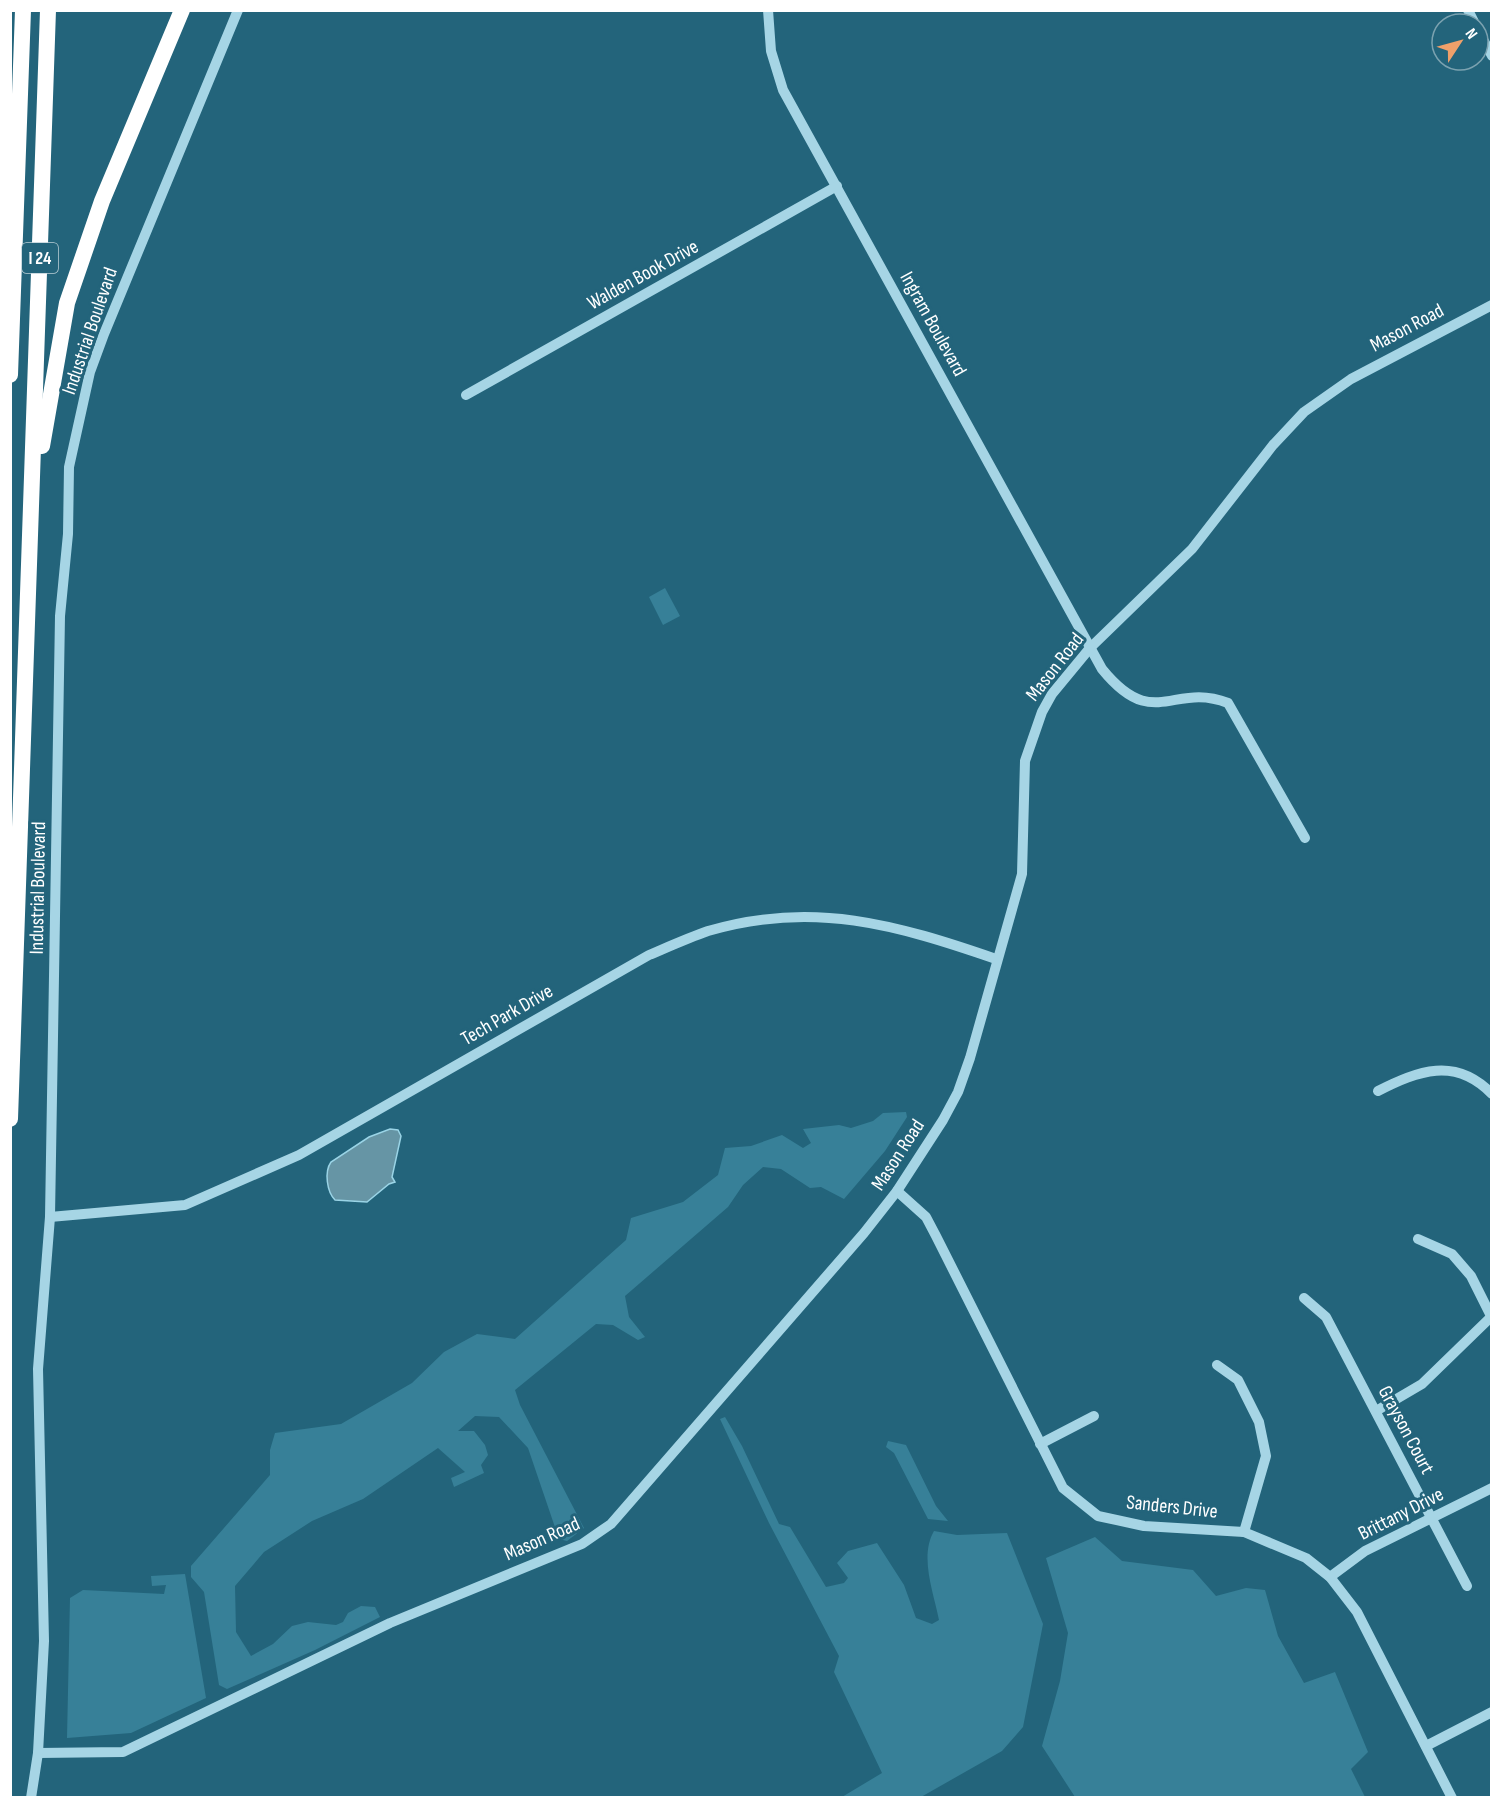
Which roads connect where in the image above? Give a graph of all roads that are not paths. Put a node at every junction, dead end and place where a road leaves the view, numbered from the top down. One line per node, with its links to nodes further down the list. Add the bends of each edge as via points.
1 (23, 10): 6 (highway, I 24)
2 (48, 10): 12 (highway, I 24)
3 (182, 10): 12 (highway, via 102,201 67,303)
4 (238, 10): 20 (street, Industrial Boulevard, via 104,334 90,372 69,467 60,616)
5 (768, 10): 8 (street, Ingram Boulevard, via 770,47 777,75)
6 (20, 76): 7 (highway); 10 (highway, I 24)
7 (10, 105)
8 (837, 186): 11 (street, Walden Book Drive); 13 (street, Ingram Boulevard)
9 (1491, 305): 13 (street, Mason Road, via 1370,368 1304,412 1273,445 1192,549)
10 (10, 375)
11 (466, 394)
12 (31, 506): 18 (highway, I 24)
13 (1090, 648): 14 (street, Ingram Boulevard, via 1113,683 1140,701 1163,704 1206,696 1228,703); 15 (street, Mason Road, via 1052,694 1031,737 1024,771 1022,874)
14 (1305, 838)
15 (996, 959): 19 (street, Mason Road, via 958,1092); 20 (street, Tech Park Drive, via 897,927 848,919 777,919 707,932 649,955 299,1155 185,1205)
16 (1378, 1091): 17 (street, via 1413,1074 1444,1070 1471,1078)
17 (1491, 1094)
18 (10, 1119)
19 (897, 1191): 27 (street, Sanders Drive, via 926,1217); 35 (street, Mason Road, via 633,1501 611,1524 582,1544 390,1623 123,1752)
20 (50, 1217): 35 (street, Industrial Boulevard, via 38,1370 44,1641)
21 (1418, 1239): 23 (street, via 1452,1254 1471,1276)
22 (1304, 1298): 25 (street, Grayson Court, via 1326,1317)
23 (1491, 1316): 25 (street, via 1422,1384)
24 (1217, 1365): 30 (street, via 1238,1380 1259,1422 1266,1456)
25 (1376, 1411): 29 (street, Grayson Court)
26 (1094, 1416): 27 (street)
27 (1040, 1444): 30 (street, Sanders Drive, via 1063,1488 1098,1516 1144,1526)
28 (1491, 1488): 29 (street, Brittany Drive)
29 (1433, 1518): 31 (street, Brittany Drive, via 1365,1551); 32 (street, Grayson Court)
30 (1244, 1532): 31 (street, Sanders Drive, via 1306,1558)
31 (1330, 1577): 34 (street, Sanders Drive, via 1357,1612)
32 (1467, 1586)
33 (1491, 1712): 34 (street)
34 (1426, 1746): 37 (street, Sanders Drive)
35 (38, 1753): 36 (street, Industrial Boulevard)
36 (31, 1797)
37 (1452, 1797)

